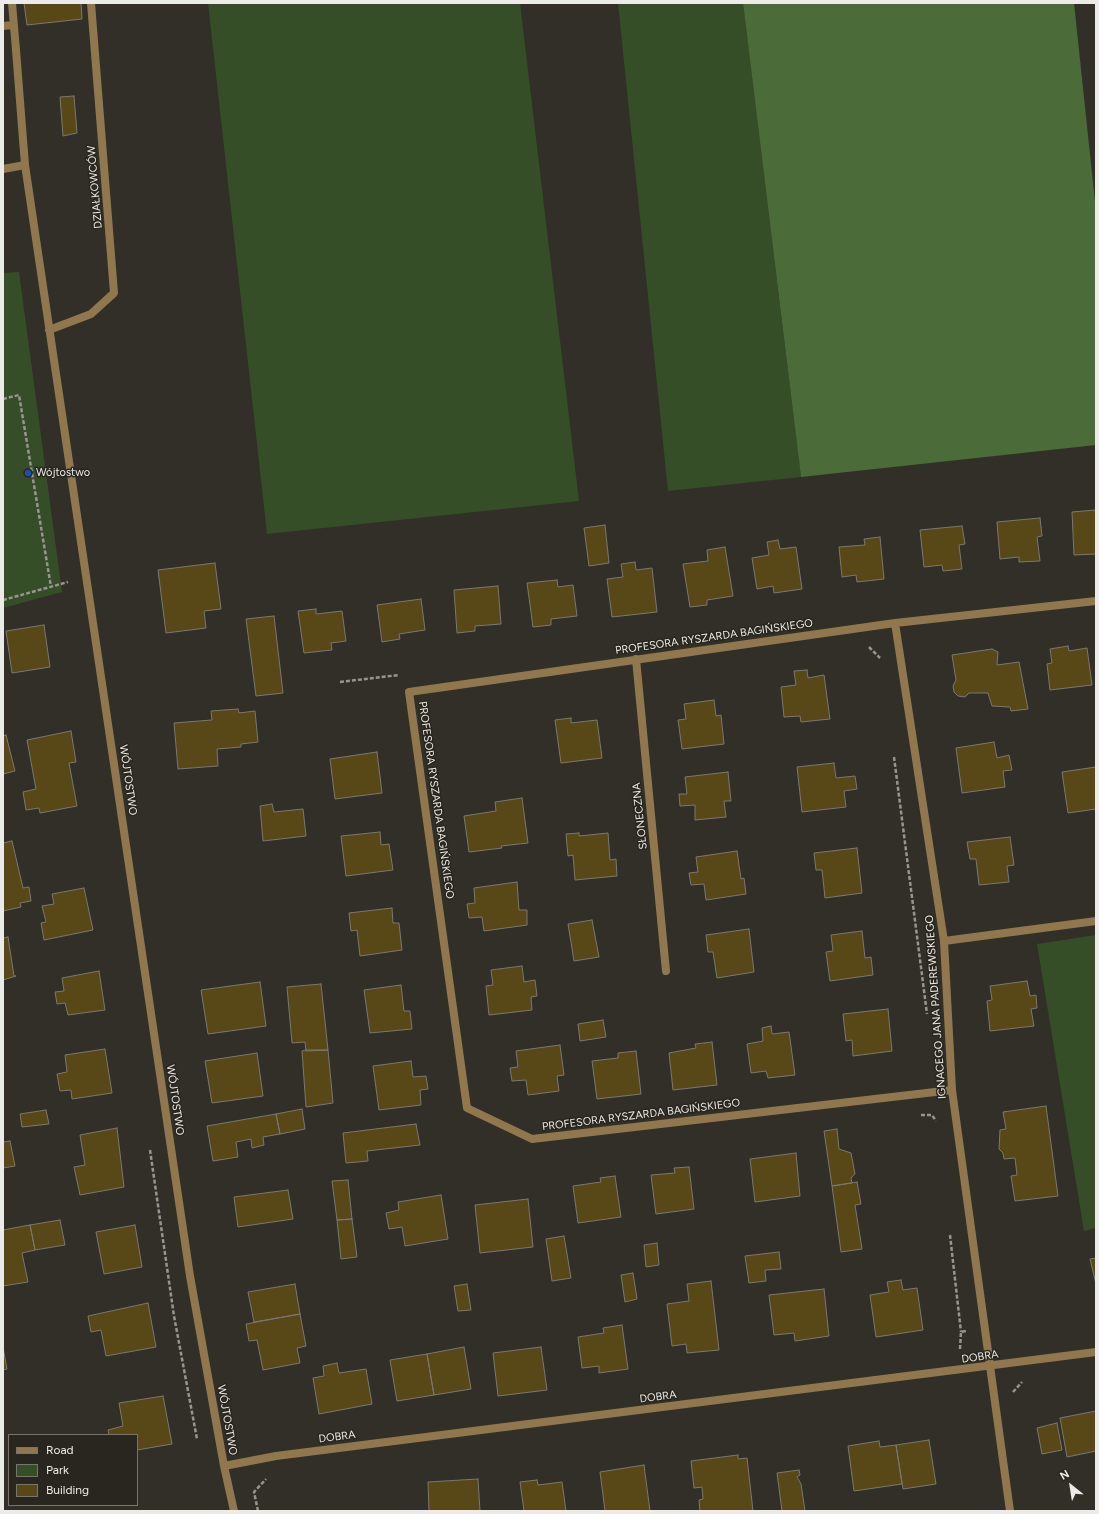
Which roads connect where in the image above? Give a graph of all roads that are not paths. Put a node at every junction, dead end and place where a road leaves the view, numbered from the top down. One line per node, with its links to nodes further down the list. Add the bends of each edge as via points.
1 (12, 3): 3 (street, WÓJTOSTWO)
2 (91, 3): 7 (street, DZIAŁKOWCÓW, via 114,293 91,314)
3 (13, 25): 4 (street); 5 (street, WÓJTOSTWO)
4 (3, 26)
5 (25, 165): 6 (street); 7 (street, WÓJTOSTWO)
6 (3, 169)
7 (49, 330): 17 (street, WÓJTOSTWO, via 190,1276)
8 (1096, 600): 9 (street, PROFESORA RYSZARDA BAGIŃSKIEGO)
9 (895, 623): 10 (street, PROFESORA RYSZARDA BAGIŃSKIEGO); 12 (street, IGNACEGO JANA PADEREWSKIEGO)
10 (636, 659): 13 (street, SŁONECZNA); 14 (street, PROFESORA RYSZARDA BAGIŃSKIEGO, via 409,692 468,1108 532,1139)
11 (1096, 921): 12 (street)
12 (944, 940): 14 (street, IGNACEGO JANA PADEREWSKIEGO)
13 (666, 971)
14 (952, 1090): 16 (street, IGNACEGO JANA PADEREWSKIEGO)
15 (1096, 1352): 16 (street, DOBRA)
16 (991, 1366): 17 (street, DOBRA, via 276,1456); 19 (street, IGNACEGO JANA PADEREWSKIEGO)
17 (224, 1466): 18 (street, WÓJTOSTWO)
18 (234, 1511)
19 (1010, 1511)

